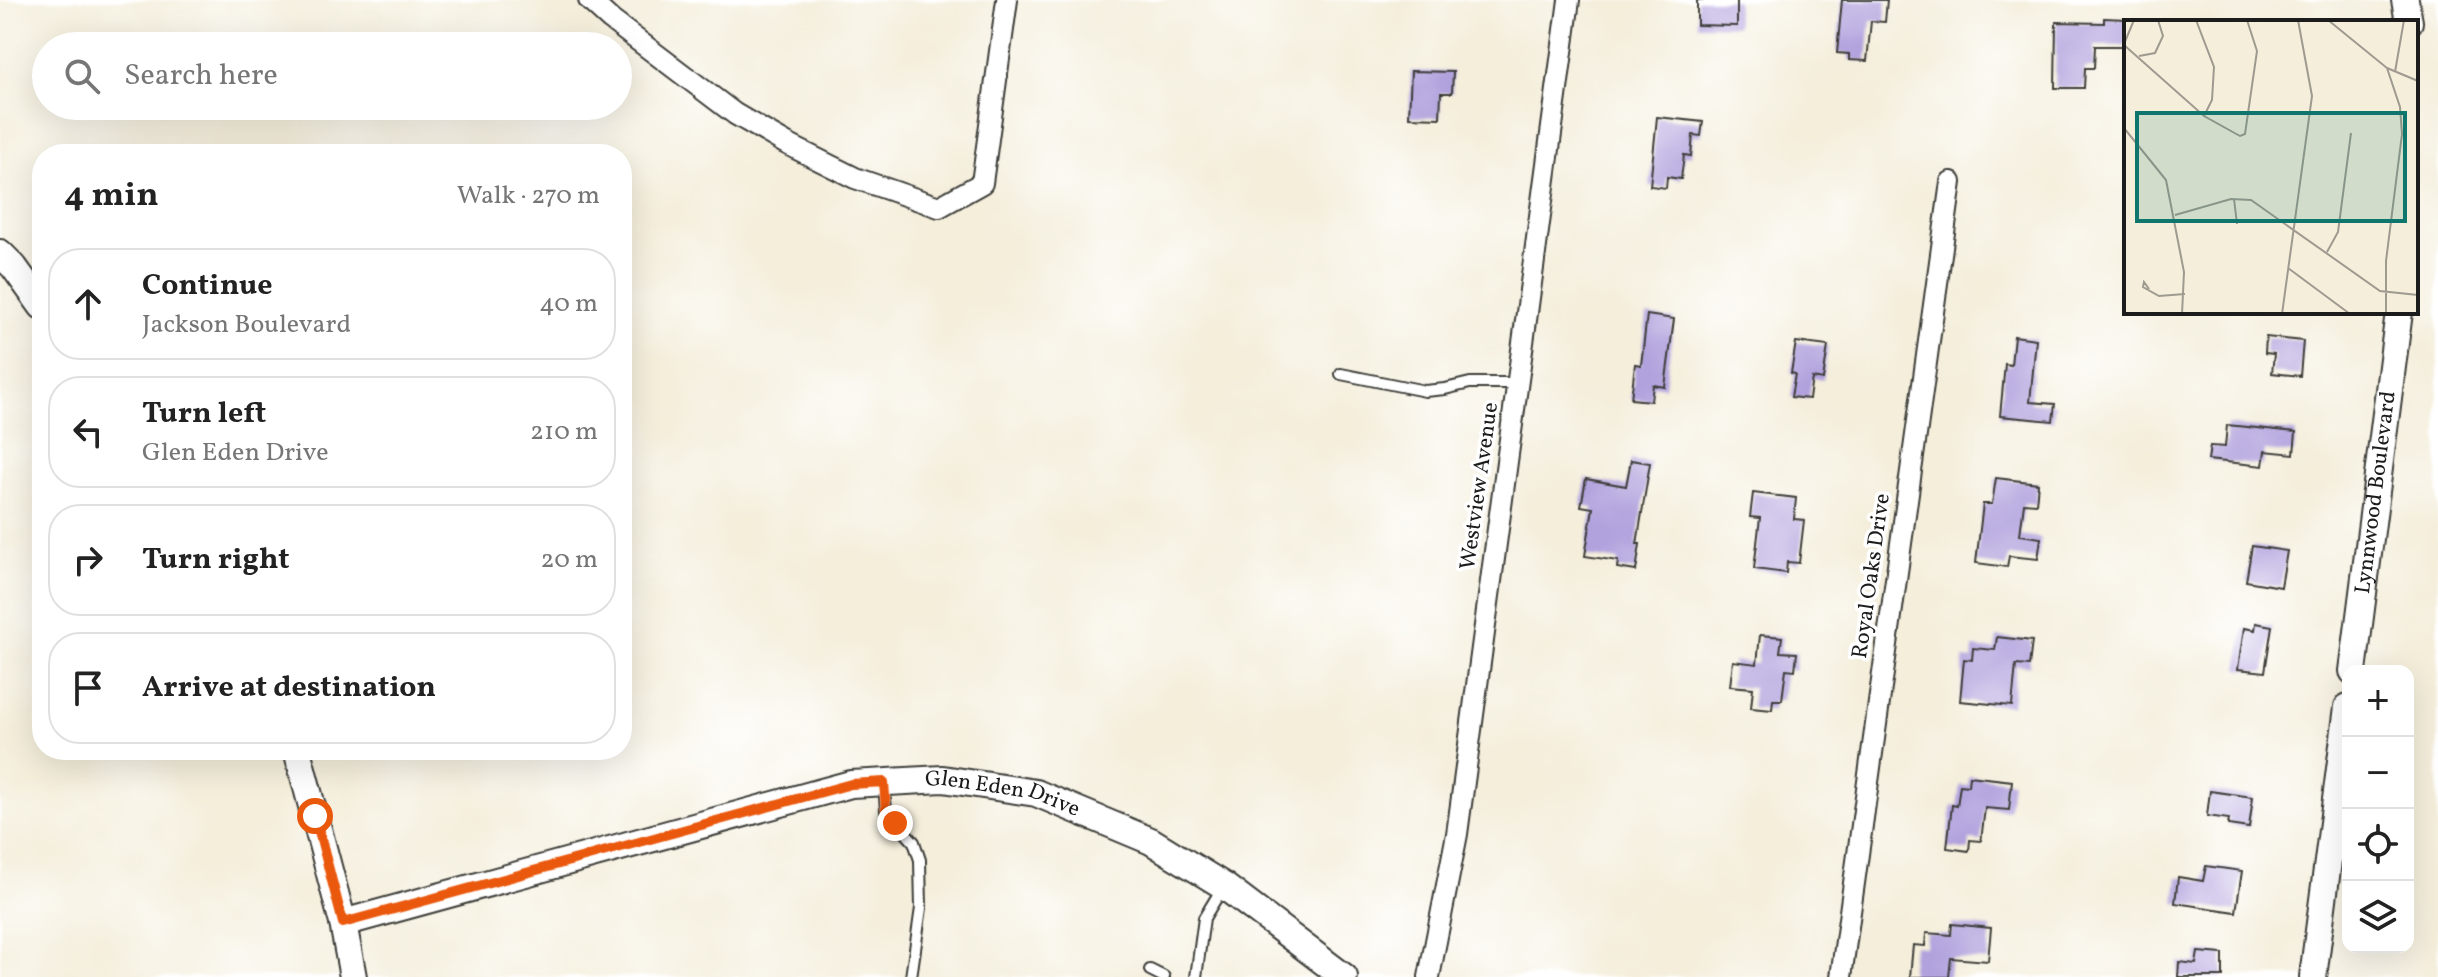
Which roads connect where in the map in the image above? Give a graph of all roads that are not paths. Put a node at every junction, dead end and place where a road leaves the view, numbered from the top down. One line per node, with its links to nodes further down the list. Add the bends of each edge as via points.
1 (589, 0): 6 (street)
2 (621, 0): 6 (street)
3 (1007, 0): 9 (street, via 982,183 939,207 855,178 785,143 735,114)
4 (1569, 0): 15 (street, Westview Avenue)
5 (2405, 0): 7 (street)
6 (611, 20): 8 (street)
7 (2409, 20)
8 (627, 32)
9 (632, 36)
10 (1951, 182): 29 (street, Royal Oaks Drive)
11 (0, 253): 12 (street)
12 (32, 292)
13 (2399, 314): 16 (street, Lynnwood Boulevard)
14 (1341, 374): 15 (lane, via 1425,391 1470,383)
15 (1518, 383): 28 (street, Westview Avenue, via 1457,834)
16 (2354, 665)
17 (2344, 737): 30 (street)
18 (300, 760): 21 (street)
19 (884, 782): 20 (street, Glen Eden Drive, via 943,779 1036,793 1151,841); 21 (street, Glen Eden Drive, via 851,784); 24 (lane, via 886,811 914,842 920,860 921,908)
20 (1224, 886): 26 (lane, via 1204,918); 27 (street, Glen Eden Drive)
21 (343, 923): 23 (street)
22 (1150, 970): 25 (lane)
23 (353, 977)
24 (911, 977)
25 (1164, 977)
26 (1196, 977)
27 (1344, 977)
28 (1429, 977)
29 (1841, 977)
30 (2313, 977)

